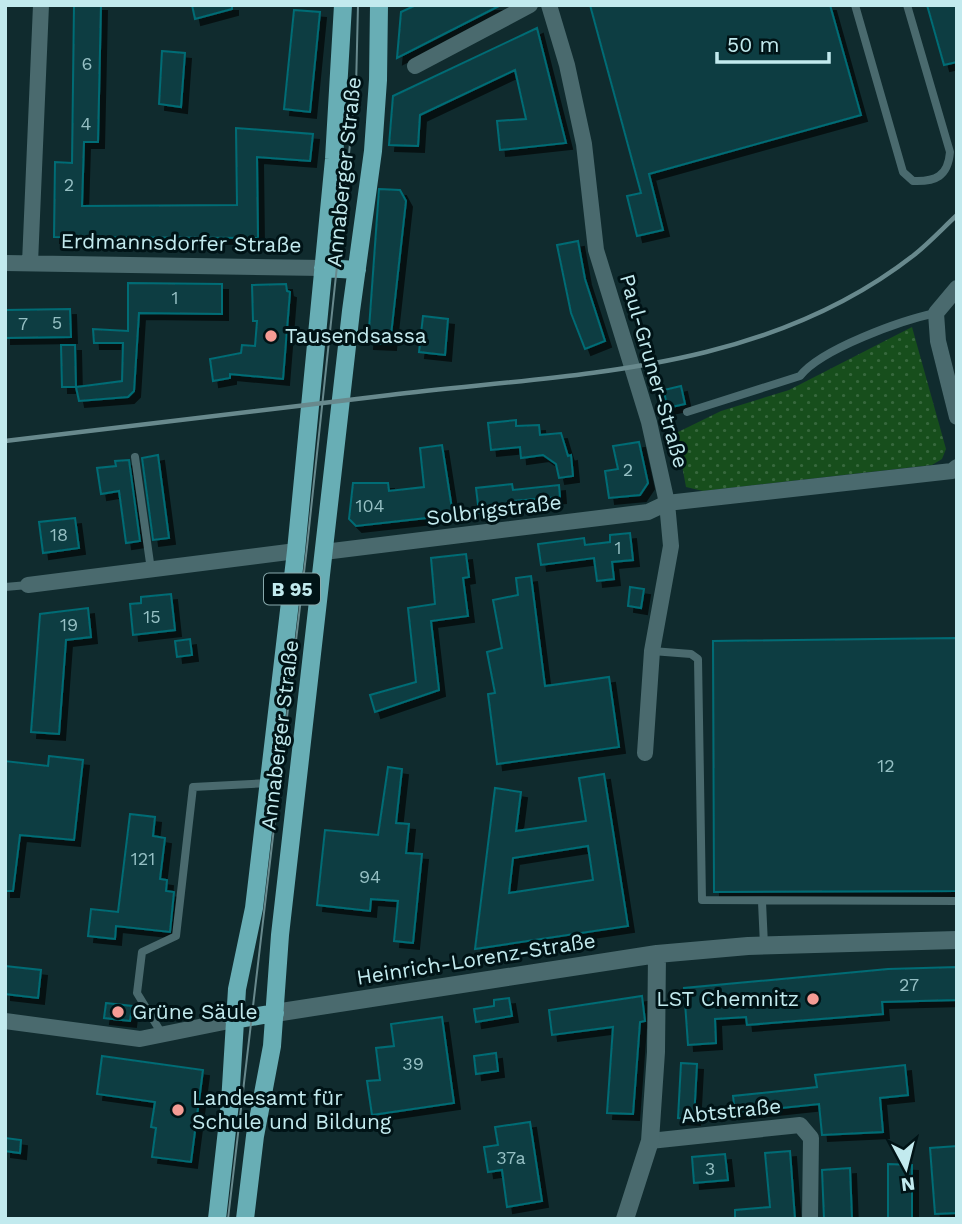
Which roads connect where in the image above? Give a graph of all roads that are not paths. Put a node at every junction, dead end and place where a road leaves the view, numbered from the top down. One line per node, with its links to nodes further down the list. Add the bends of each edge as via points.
1 (41, 5): 10 (street)
2 (344, 5): 11 (main road, Annaberger Straße / B 95)
3 (379, 5): 12 (main road, Annaberger Straße / B 95, via 376,119)
4 (530, 5): 8 (street)
5 (549, 5): 19 (street, Paul-Gruner-Straße, via 584,144 596,250 649,422)
6 (855, 5): 7 (lane, via 903,172 913,181 926,182 939,178 949,167 950,152)
7 (907, 5)
8 (415, 66)
9 (5, 263): 10 (street, Erdmannsdorfer Straße)
10 (30, 263): 11 (street, Erdmannsdorfer Straße)
11 (323, 268): 12 (main road, Erdmannsdorfer Straße); 20 (main road, Annaberger Straße / B 95)
12 (356, 270): 21 (main road, Annaberger Straße / B 95)
13 (957, 288): 14 (street)
14 (936, 313): 15 (lane, via 915,317 825,355 800,376); 16 (street, via 938,341)
15 (687, 412)
16 (957, 417)
17 (135, 457): 22 (lane)
18 (957, 467): 19 (street, Solbrigstraße)
19 (667, 503): 21 (street, Solbrigstraße, via 648,512); 25 (street, Paul-Gruner-Straße, via 671,546)
20 (296, 551): 22 (street); 27 (main road, Annaberger Straße / B 95)
21 (324, 552): 33 (main road, Annaberger Straße / B 95)
22 (151, 570): 23 (street)
23 (28, 585): 24 (lane)
24 (5, 587)
25 (652, 651): 26 (street, Paul-Gruner-Straße); 29 (lane, via 691,654 698,659 702,900)
26 (645, 753)
27 (270, 783): 34 (main road, Annaberger Straße / B 95); 36 (lane, via 193,787 176,936 142,951 136,993)
28 (957, 901): 29 (lane)
29 (762, 902): 31 (lane)
30 (957, 940): 31 (street, Heinrich-Lorenz-Straße)
31 (764, 945): 32 (street, Heinrich-Lorenz-Straße)
32 (657, 954): 33 (street, Heinrich-Lorenz-Straße); 37 (street)
33 (275, 1013): 34 (main road, Heinrich-Lorenz-Straße); 39 (main road, Annaberger Straße / B 95)
34 (234, 1020): 36 (street, Heinrich-Lorenz-Straße); 38 (main road, Annaberger Straße / B 95)
35 (5, 1021): 36 (street, Heinrich-Lorenz-Straße, via 140,1039)
36 (163, 1034)
37 (650, 1141): 40 (street); 41 (street, Abtstraße, via 800,1125 811,1138)
38 (217, 1219)
39 (245, 1219)
40 (625, 1219)
41 (810, 1219)

